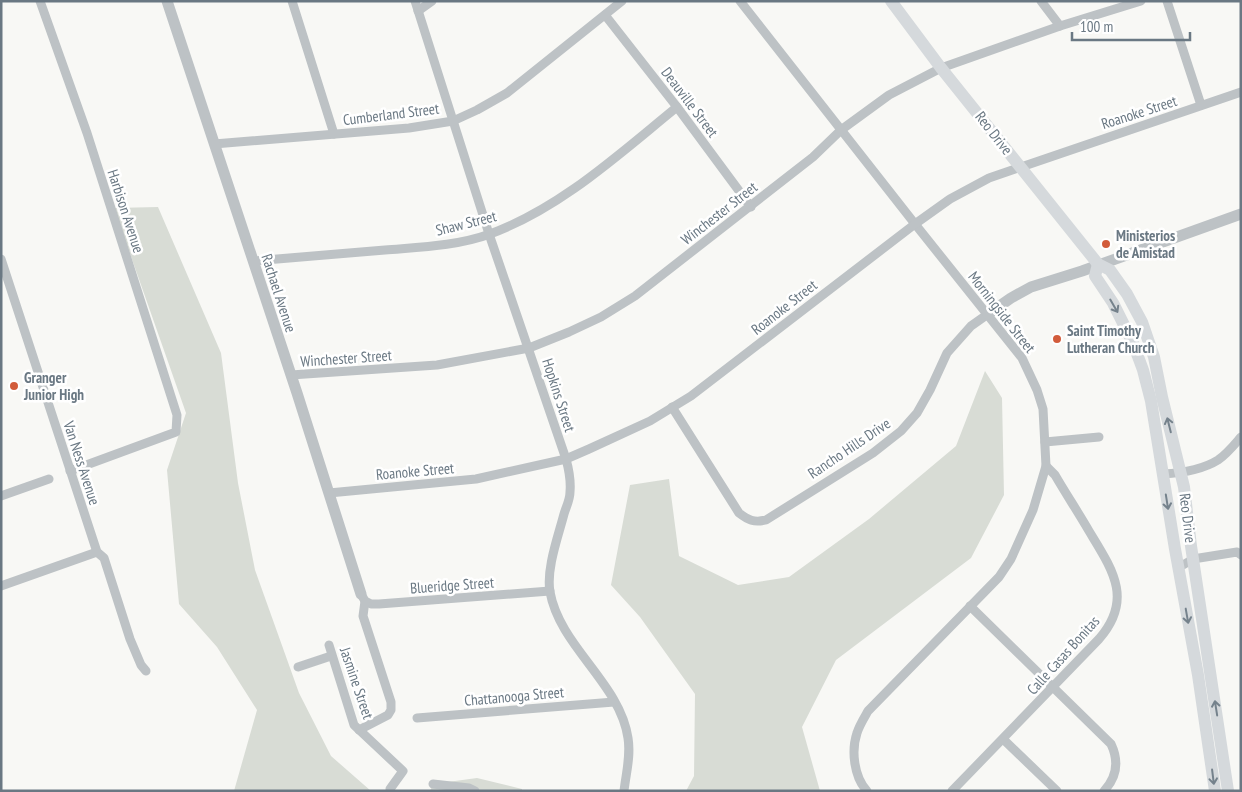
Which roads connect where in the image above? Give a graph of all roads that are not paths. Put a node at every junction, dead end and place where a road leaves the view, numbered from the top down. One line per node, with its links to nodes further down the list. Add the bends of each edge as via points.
1 (40, 1): 40 (street, Harbison Avenue, via 87,134 177,415 176,432)
2 (167, 1): 22 (street, Rachael Avenue)
3 (292, 1): 21 (street)
4 (415, 1): 12 (street, Hopkins Street)
5 (432, 1): 12 (street)
6 (622, 1): 13 (street, Cumberland Street)
7 (740, 1): 20 (street, Morningside Street)
8 (891, 1): 15 (main road, Reo Drive)
9 (1041, 1): 14 (street)
10 (1140, 1): 14 (street, Winchester Street)
11 (1167, 1): 17 (street)
12 (418, 11): 19 (street, Hopkins Street)
13 (605, 15): 18 (street, Deauville Street); 19 (street, Cumberland Street, via 507,93)
14 (1060, 26): 15 (street, Winchester Street)
15 (941, 68): 20 (street, Winchester Street, via 889,95); 23 (main road, Reo Drive)
16 (1241, 92): 17 (street, Roanoke Street)
17 (1201, 105): 23 (street, Roanoke Street)
18 (677, 108): 24 (street, Deauville Street); 27 (street, Shaw Street, via 569,193)
19 (454, 120): 21 (street, Cumberland Street, via 409,128); 27 (street, Hopkins Street)
20 (841, 130): 24 (street, Winchester Street, via 813,157); 26 (street, Morningside Street)
21 (334, 134): 22 (street, Cumberland Street)
22 (214, 144): 29 (street, Rachael Avenue)
23 (1020, 167): 26 (street, Roanoke Street, via 989,178); 30 (main road, Reo Drive)
24 (751, 206): 32 (street, Winchester Street, via 635,296 581,327)
25 (1241, 214): 30 (street, Rancho Hills Drive)
26 (915, 224): 31 (street, Morningside Street); 34 (street, Roanoke Street, via 692,396)
27 (489, 234): 29 (street, Shaw Street, via 426,246); 32 (street, Hopkins Street)
28 (1, 260): 40 (street, Van Ness Avenue)
29 (253, 261): 33 (street, Rachael Avenue)
30 (1098, 264): 31 (street, Rancho Hills Drive, via 1031,287); 41 (main road, Reo Drive, one-way to 30, via 1154,356 1142,322 1110,270); 42 (main road, Reo Drive, one-way to 42, via 1095,276 1127,330 1143,370)
31 (988, 314): 34 (street, Rancho Hills Drive, via 971,326 948,353 917,413 901,431 873,453 766,520 748,520 739,513); 37 (street, Morningside Street, via 1022,358 1037,390 1043,409)
32 (529, 348): 33 (street, Winchester Street, via 437,365); 38 (street, Hopkins Street)
33 (291, 375): 44 (street, Rachael Avenue)
34 (672, 407): 38 (street, Roanoke Street, via 650,421)
35 (1099, 437): 37 (street)
36 (1241, 437): 41 (street, via 1218,460)
37 (1045, 442): 39 (street, Morningside Street)
38 (566, 459): 44 (street, Roanoke Street, via 476,479); 51 (street, Hopkins Street, via 570,494 556,541)
39 (1046, 466): 53 (street, Morningside Street, via 1033,510 1011,559 999,577); 58 (street, Calle Casas Bonitas, via 1055,475 1111,567 1118,596 1113,619 1105,633)
40 (70, 471): 46 (street, Van Ness Avenue)
41 (1180, 473): 42 (street); 48 (main road, Reo Drive)
42 (1163, 474): 49 (main road, Reo Drive, one-way to 49)
43 (49, 479): 45 (street)
44 (329, 493): 52 (street, Rachael Avenue)
45 (1, 496)
46 (97, 552): 50 (street); 57 (street, Van Ness Avenue, via 104,558 130,639)
47 (1241, 555): 48 (street, via 1236,552)
48 (1193, 559): 49 (street); 72 (main road, Reo Drive, one-way to 48)
49 (1178, 568): 71 (main road, Reo Drive, one-way to 71)
50 (1, 586)
51 (550, 591): 52 (street, Blueridge Street, via 379,604 371,604); 59 (street, Hopkins Street, via 568,635)
52 (363, 598): 61 (street, via 363,616 391,710 388,715)
53 (970, 606): 58 (street); 68 (street, Morningside Street, via 868,711 857,732 854,750 859,780)
54 (329, 645): 55 (street, Jasmine Street)
55 (331, 656): 56 (street); 61 (street, Jasmine Street, via 354,725)
56 (298, 667)
57 (146, 671)
58 (1053, 687): 62 (street, Calle Casas Bonitas); 65 (street, via 1111,744 1116,766)
59 (614, 702): 60 (street, Chattanooga Street); 67 (street, Hopkins Street, via 622,714 628,739)
60 (417, 718)
61 (359, 730): 64 (street, Jasmine Street, via 403,771)
62 (1003, 739): 69 (street, Calle Casas Bonitas); 70 (street)
63 (433, 784): 66 (street)
64 (390, 789)
65 (1106, 789)
66 (475, 791)
67 (624, 791)
68 (868, 791)
69 (952, 791)
70 (1057, 791)
71 (1215, 791)
72 (1228, 791)

